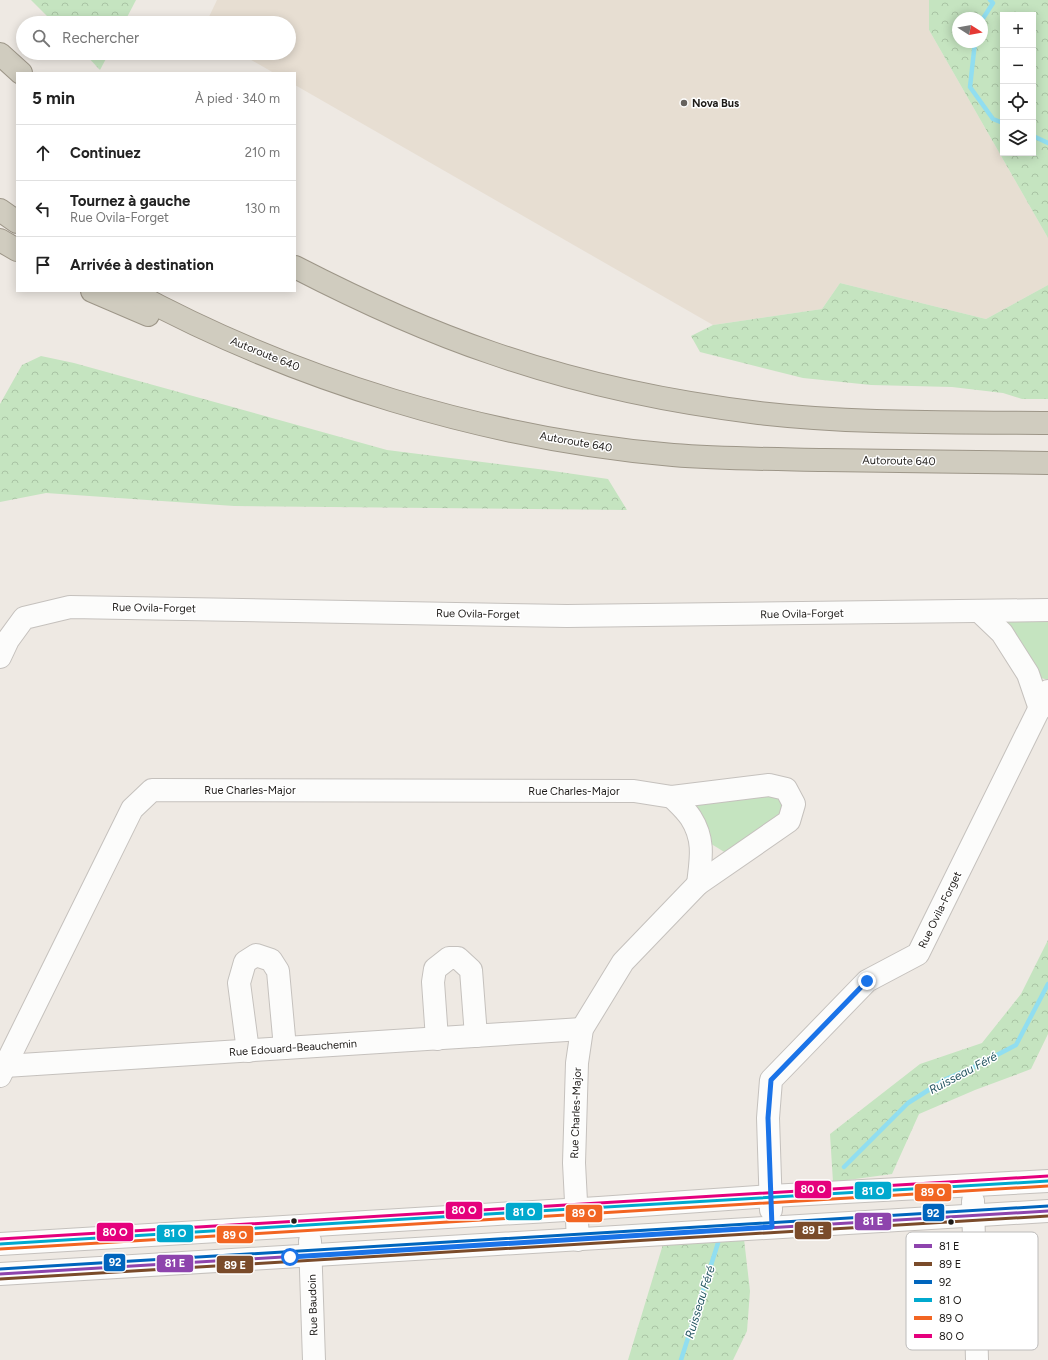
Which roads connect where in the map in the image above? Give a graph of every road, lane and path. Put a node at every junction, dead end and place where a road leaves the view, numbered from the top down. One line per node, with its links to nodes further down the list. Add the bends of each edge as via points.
1 (0, 54): 2 (highway)
2 (20, 72)
3 (296, 268): 7 (highway, via 375,307 468,345 614,388 704,405 786,415 925,422)
4 (94, 292): 6 (highway, via 171,323)
5 (132, 292): 6 (highway, Autoroute 640)
6 (255, 351): 8 (highway, Autoroute 640, via 391,400 432,412 500,428 616,448 723,458)
7 (1048, 423)
8 (1048, 463)
9 (1048, 610): 10 (street, Rue Ovila-Forget)
10 (980, 612): 11 (street, Rue Ovila-Forget, via 567,616 70,607 24,618 8,640); 12 (street, Rue Ovila-Forget, via 1002,633)
11 (0, 657)
12 (1044, 700): 23 (street, Rue Ovila-Forget, via 918,954 867,981 771,1080 768,1118)
13 (672, 797): 14 (street, via 691,817 700,838 702,852); 14 (street, Rue Charles-Major, via 769,785 786,788 794,804 789,821); 20 (street, Rue Charles-Major, via 634,791 152,790 132,809)
14 (698, 884): 15 (street, Rue Charles-Major, via 623,962)
15 (582, 1030): 16 (street, Rue Edouard-Beauchemin); 24 (street, Rue Charles-Major, via 577,1063 574,1163)
16 (476, 1036): 17 (street, Rue Edouard-Beauchemin); 17 (street, via 471,970 458,958 449,958 435,969 433,982)
17 (437, 1039): 18 (street, Rue Edouard-Beauchemin)
18 (285, 1048): 19 (street, Rue Edouard-Beauchemin); 19 (street, via 278,971 271,960 256,955 245,962 239,983)
19 (248, 1051): 20 (street, Rue Edouard-Beauchemin)
20 (2, 1071)
21 (1048, 1182): 22 (street)
22 (972, 1186): 23 (street); 26 (street)
23 (771, 1196): 24 (street); 28 (street, Rue Ovila-Forget)
24 (576, 1209): 27 (street); 30 (street, Rue Charles-Major)
25 (1048, 1211): 26 (street)
26 (972, 1216): 28 (street); 29 (street)
27 (309, 1226): 31 (street); 32 (street, Rue Baudoin)
28 (772, 1227): 30 (street)
29 (973, 1232)
30 (578, 1240): 32 (street)
31 (0, 1244)
32 (311, 1256): 33 (street); 35 (street, Rue Baudoin)
33 (0, 1274)
34 (977, 1350): 36 (street)
35 (314, 1360)
36 (977, 1360)

